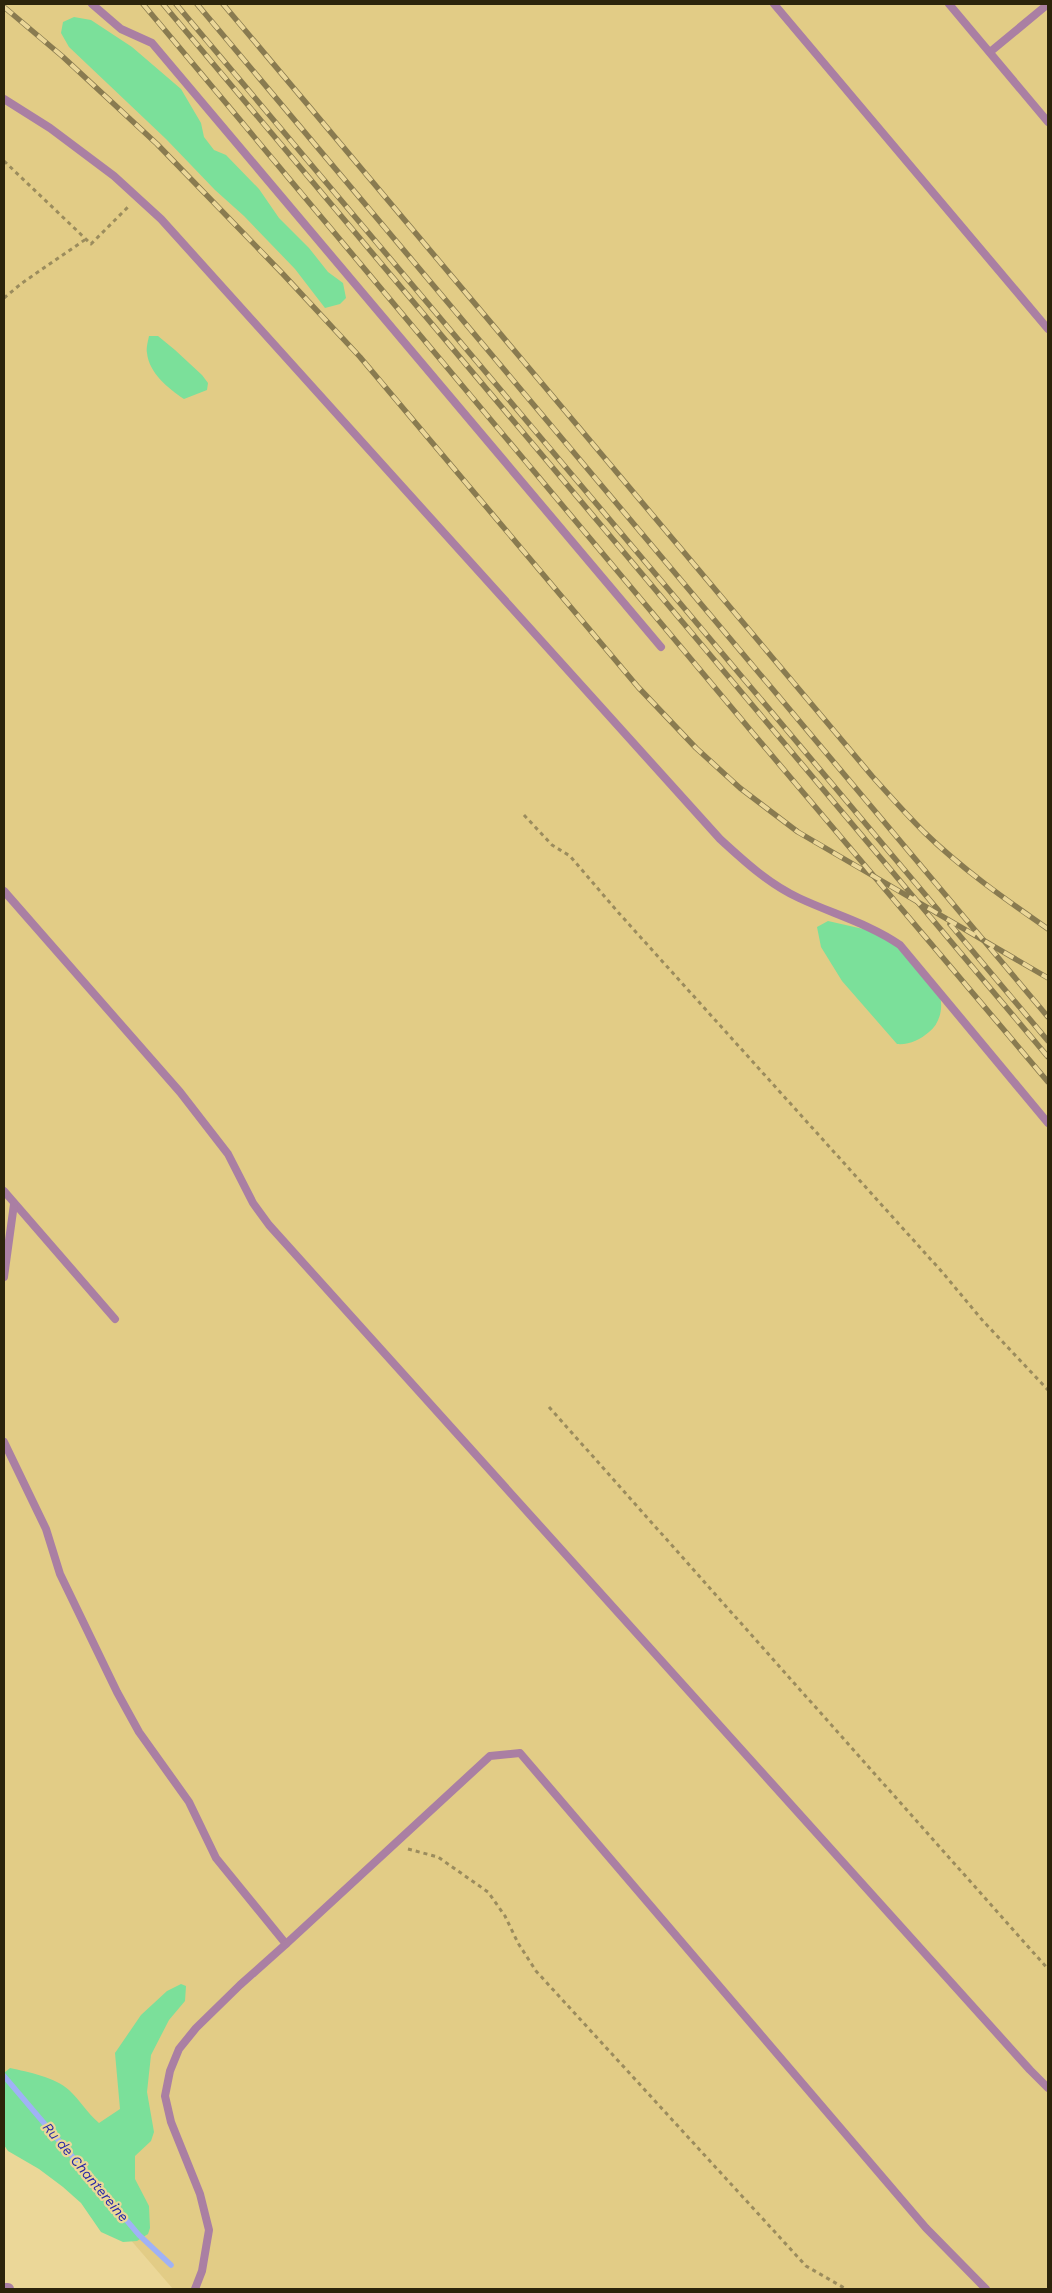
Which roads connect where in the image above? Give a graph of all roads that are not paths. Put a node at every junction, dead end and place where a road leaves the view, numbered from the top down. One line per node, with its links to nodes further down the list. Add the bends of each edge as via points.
1 (92, 4): 9 (lane, via 121,29 152,43)
2 (774, 4): 8 (lane)
3 (949, 4): 5 (lane)
4 (1048, 4): 5 (lane)
5 (990, 52): 7 (lane)
6 (4, 99): 11 (lane, via 114,176 161,219 720,839 758,874 798,898 884,934 900,945)
7 (1048, 122)
8 (1048, 329)
9 (661, 647)
10 (4, 892): 18 (lane, via 180,1092 228,1154 253,1203 269,1225)
11 (1048, 1123)
12 (4, 1191): 13 (lane)
13 (14, 1204): 14 (lane); 15 (lane)
14 (4, 1277)
15 (115, 1318)
16 (4, 1442): 17 (lane, via 46,1529 60,1574 139,1732 189,1802 216,1858)
17 (286, 1944): 21 (lane, via 196,2028 179,2049 170,2070 166,2096 171,2122 200,2194 209,2230 202,2271); 22 (lane, via 490,1756 520,1753 926,2228)
18 (1048, 2088)
19 (4, 2289): 20 (street)
20 (8, 2289)
21 (195, 2289)
22 (986, 2289)

